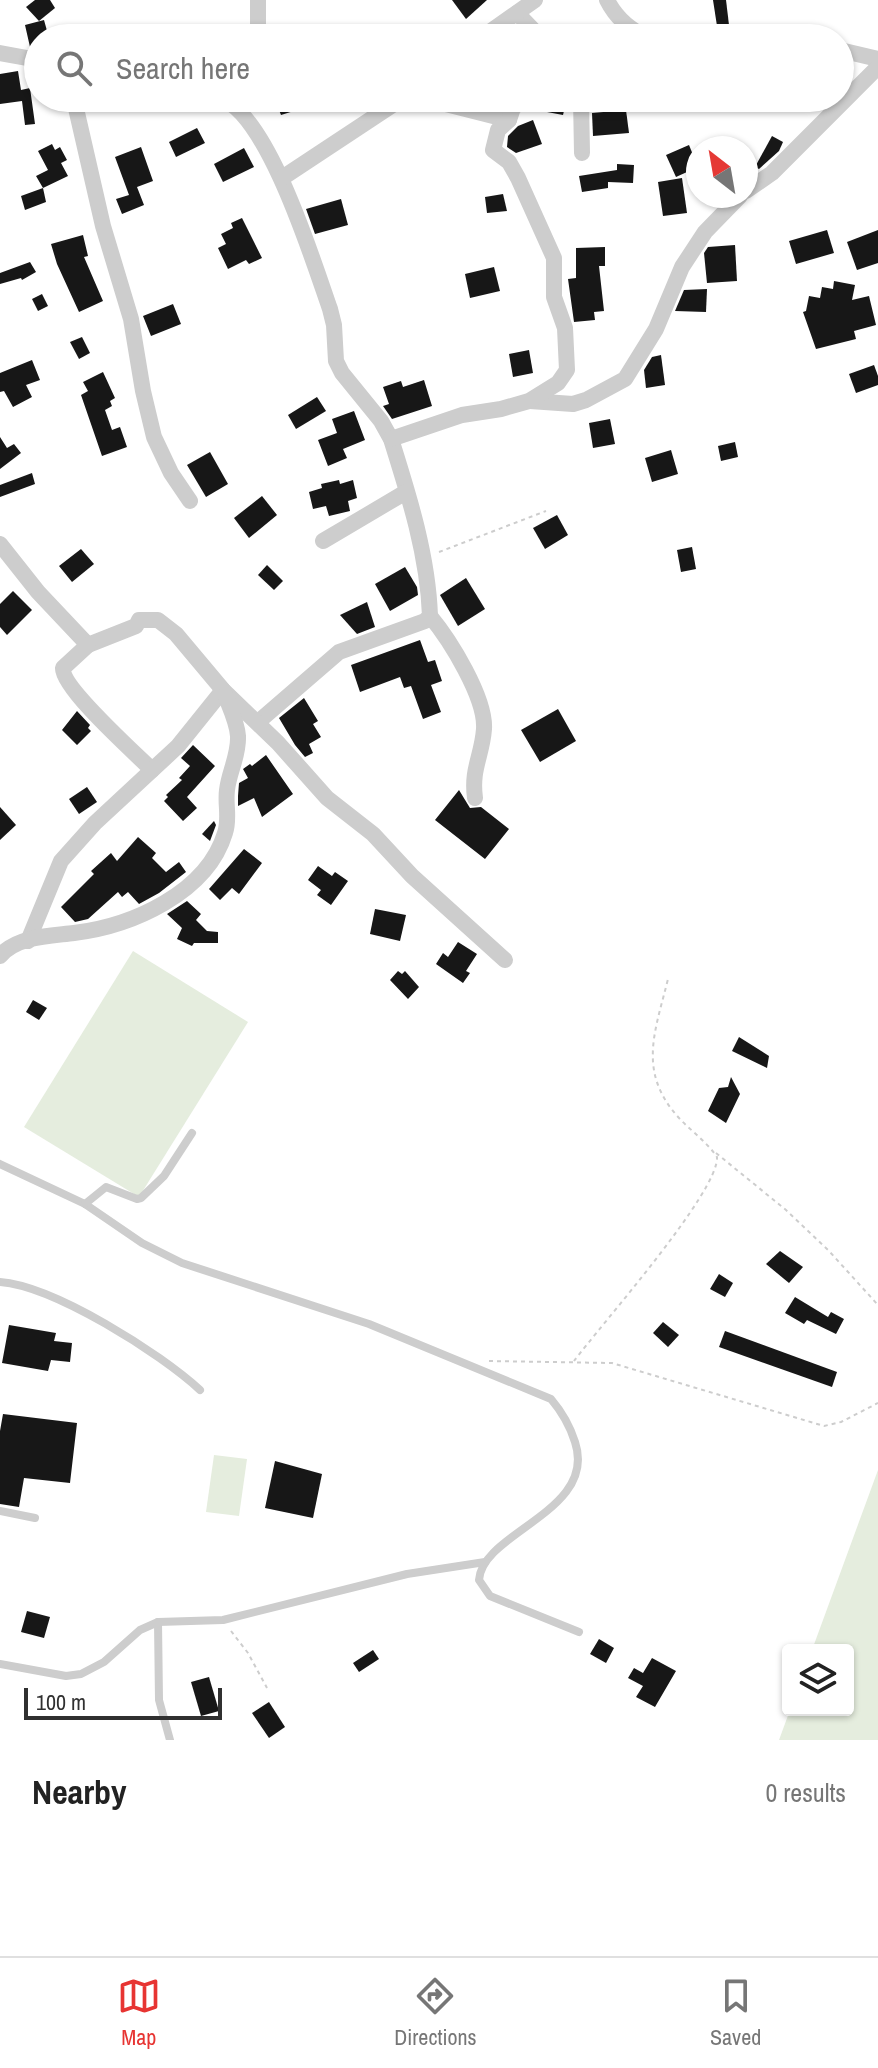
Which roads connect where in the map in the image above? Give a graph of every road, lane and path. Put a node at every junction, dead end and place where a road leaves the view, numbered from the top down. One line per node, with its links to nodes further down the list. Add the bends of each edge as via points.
1 (258, 0): 5 (street)
2 (535, 0): 4 (street)
3 (607, 0): 8 (street)
4 (517, 13): 6 (street); 7 (street)
5 (258, 24)
6 (501, 24)
7 (528, 24)
8 (625, 24)
9 (0, 53): 11 (street)
10 (854, 53): 12 (street)
11 (24, 57)
12 (878, 59)
13 (878, 67): 14 (street)
14 (854, 91)
15 (77, 112): 30 (street, via 131,319 154,437)
16 (240, 112): 24 (street)
17 (382, 112): 24 (street)
18 (477, 112): 22 (street)
19 (512, 112): 22 (street)
20 (581, 112): 23 (street)
21 (833, 112): 25 (street)
22 (509, 120): 27 (street, via 498,130 493,150 509,162 554,258 554,297 567,354 562,379)
23 (582, 153)
24 (282, 178): 28 (street, via 330,309 336,361)
25 (758, 183)
26 (728, 208): 27 (street, via 682,267 656,329 625,379 573,404)
27 (529, 401): 28 (street, via 462,415)
28 (391, 439): 29 (street)
29 (406, 492): 32 (street); 34 (street)
30 (190, 501)
31 (546, 511): 34 (path)
32 (323, 541)
33 (0, 544): 36 (street)
34 (423, 557): 35 (street)
35 (430, 616): 38 (street, via 339,652); 40 (street, via 484,717 473,773)
36 (88, 645): 37 (street, via 136,626 139,620 158,620); 39 (street, via 63,668 65,678)
37 (223, 690): 38 (street); 39 (street); 41 (street, via 238,735 226,793 227,829 215,856 186,886 140,917)
38 (258, 722): 43 (street, via 327,798 373,834)
39 (152, 770): 41 (street, via 61,861)
40 (475, 798)
41 (28, 941): 42 (street)
42 (0, 956)
43 (505, 960)
44 (668, 979): 46 (path, via 651,1053 652,1073 671,1108)
45 (192, 1133): 48 (lane, via 164,1176 141,1198 107,1187)
46 (713, 1151): 50 (path, via 786,1210); 51 (path, via 716,1172 698,1200)
47 (0, 1164): 48 (lane)
48 (85, 1204): 52 (lane, via 182,1263 369,1324)
49 (0, 1282): 53 (lane, via 37,1291 98,1320 168,1363)
50 (878, 1305)
51 (574, 1361): 52 (path, via 495,1360); 54 (path, via 612,1363 818,1425 835,1425)
52 (468, 1366): 57 (lane, via 551,1399 568,1424 578,1454 576,1474 559,1500)
53 (200, 1390)
54 (878, 1403)
55 (0, 1511): 56 (lane)
56 (35, 1518)
57 (485, 1562): 58 (lane, via 407,1574); 60 (lane, via 479,1580 490,1596)
58 (223, 1620): 59 (lane); 62 (path)
59 (158, 1622): 61 (lane, via 81,1674); 63 (lane, via 159,1700)
60 (579, 1632)
61 (0, 1664)
62 (267, 1688)
63 (170, 1740)

